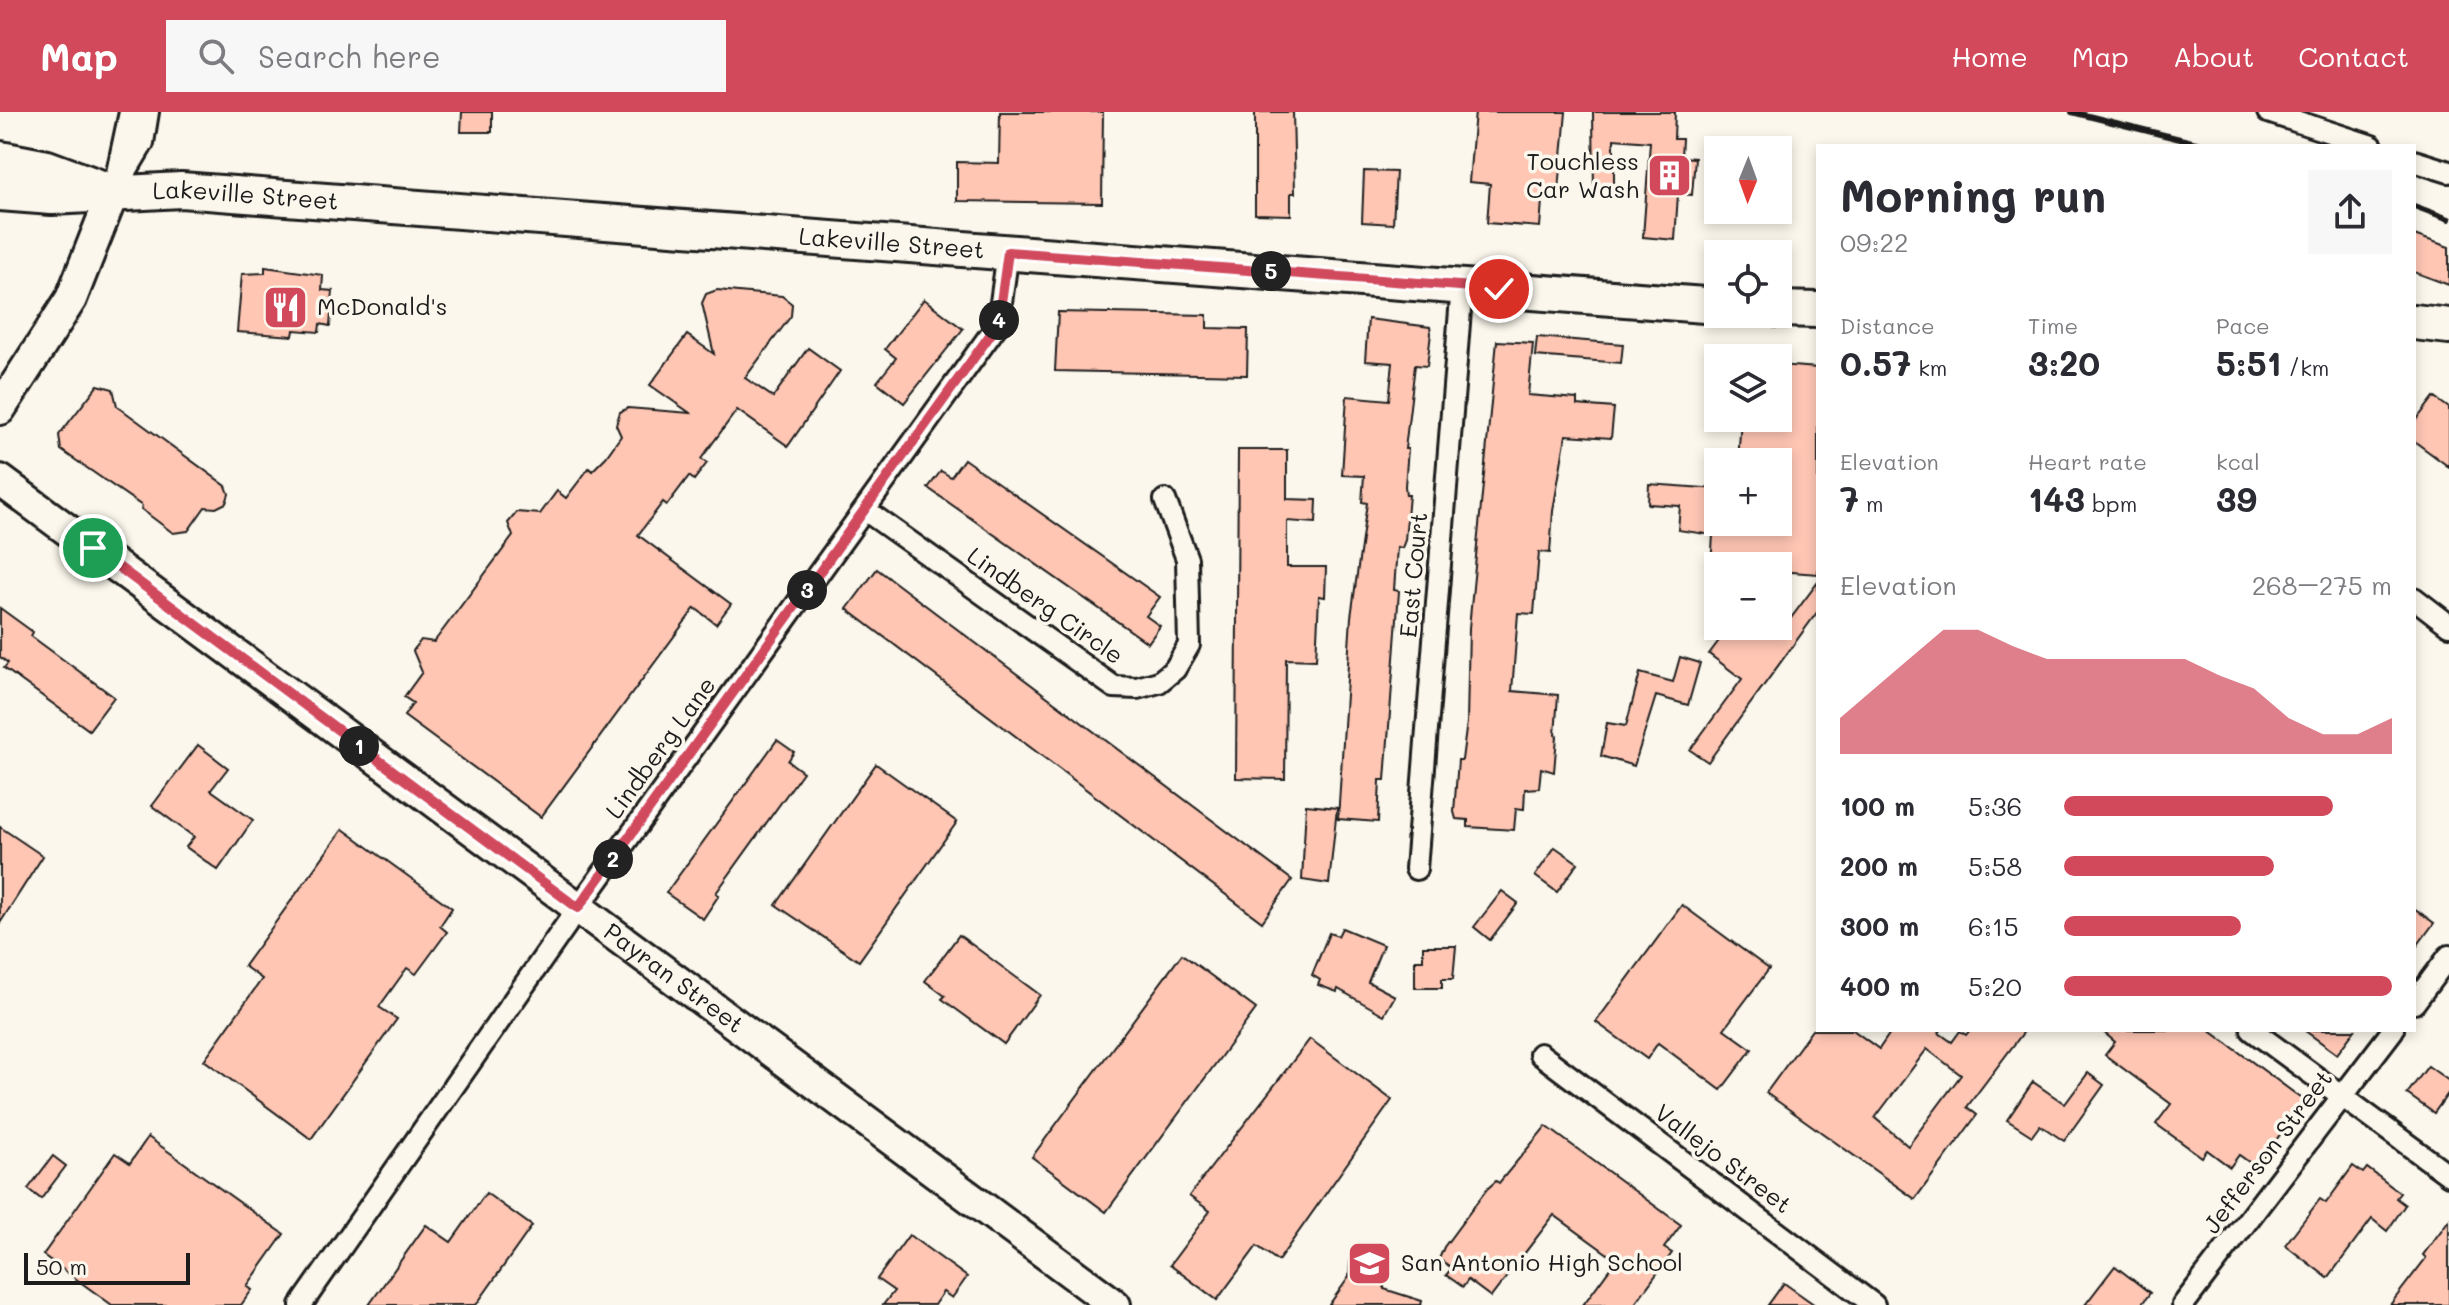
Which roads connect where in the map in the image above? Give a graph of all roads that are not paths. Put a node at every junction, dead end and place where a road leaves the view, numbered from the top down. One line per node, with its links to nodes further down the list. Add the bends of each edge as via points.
1 (130, 112): 9 (street)
2 (148, 112): 9 (street, via 143,143)
3 (2268, 112): 4 (street)
4 (2366, 144)
5 (0, 159): 9 (main road, Lakeville Street, via 47,168)
6 (2416, 162): 7 (street)
7 (2449, 172)
8 (0, 193): 9 (main road, Lakeville Street)
9 (113, 193): 10 (main road, Lakeville Street, via 181,190); 17 (main road, via 71,299)
10 (1008, 252): 11 (main road, Lakeville Street); 20 (street, Lindberg Lane, via 998,324)
11 (1462, 285): 12 (main road, Lakeville Street); 23 (street, East Court)
12 (1704, 305)
13 (1792, 309): 14 (main road)
14 (1816, 310)
15 (2416, 322): 16 (main road)
16 (2449, 326)
17 (0, 409)
18 (0, 480): 24 (main road, Payran Street)
19 (1165, 500): 20 (street, Lindberg Circle, via 1187,559 1189,645 1175,669 1159,682 1137,688 1114,687)
20 (865, 510): 24 (street, Lindberg Lane)
21 (2416, 600): 22 (street)
22 (2449, 625)
23 (1416, 869)
24 (578, 908): 32 (street, Lindberg Lane); 33 (main road, Payran Street)
25 (2449, 956): 26 (street)
26 (2416, 1000)
27 (2255, 1032): 30 (street)
28 (2391, 1032): 30 (street, Jefferson Street)
29 (1540, 1054): 34 (street, Vallejo Street)
30 (2343, 1096): 31 (street); 35 (street, Jefferson Street)
31 (2449, 1175)
32 (301, 1305)
33 (1115, 1305)
34 (1874, 1305)
35 (2183, 1305)

